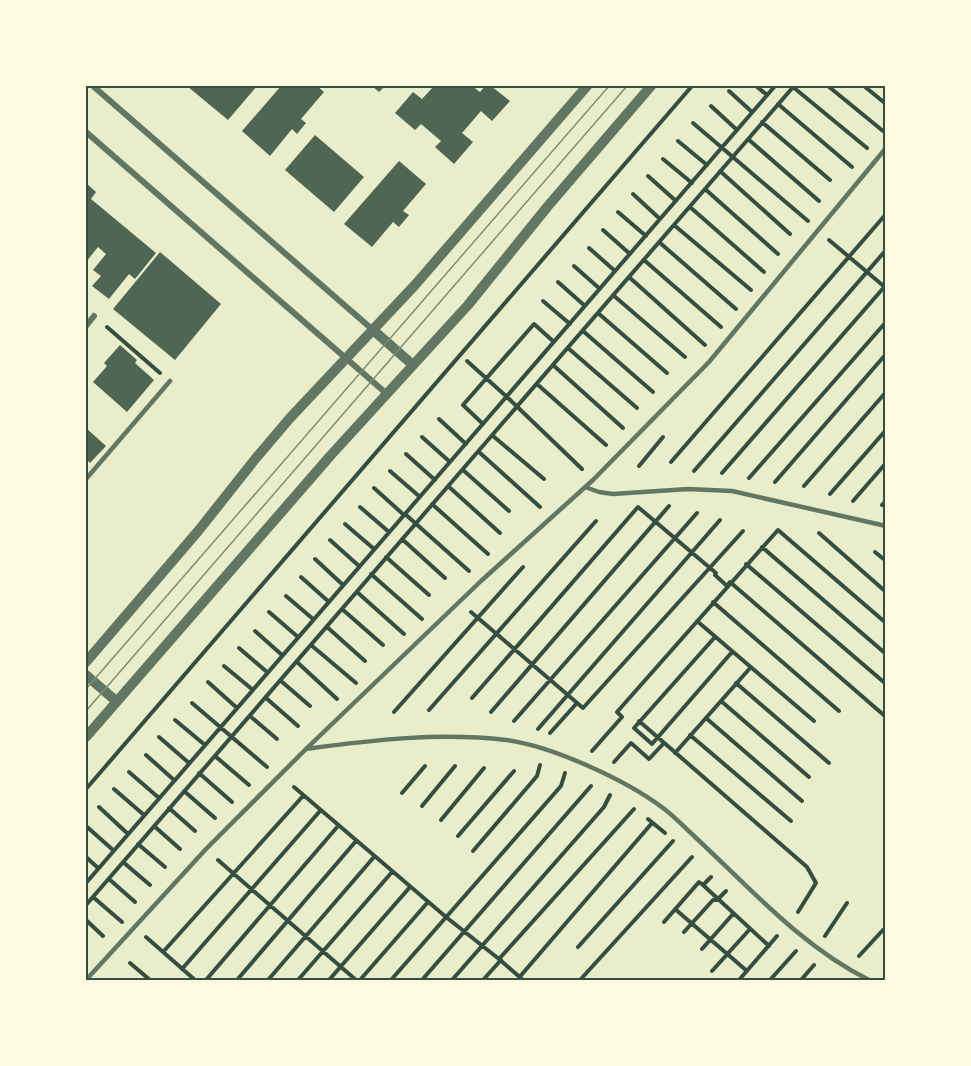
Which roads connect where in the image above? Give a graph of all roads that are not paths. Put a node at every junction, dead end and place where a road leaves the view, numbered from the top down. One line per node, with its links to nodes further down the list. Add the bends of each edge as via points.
1 (93, 86): 8 (street)
2 (586, 86): 8 (street)
3 (651, 86): 10 (street, via 489,281)
4 (86, 132): 9 (street)
5 (885, 148): 14 (lane, via 709,362)
6 (94, 316): 7 (street)
7 (86, 326)
8 (374, 330): 9 (street); 10 (street)
9 (346, 358): 12 (street); 16 (street, via 256,458)
10 (413, 365): 12 (street)
11 (170, 381): 13 (lane)
12 (387, 394): 18 (street)
13 (86, 479)
14 (585, 487): 15 (lane, via 613,494 688,489 737,492); 20 (lane)
15 (885, 526)
16 (86, 662)
17 (86, 675): 18 (street)
18 (116, 702): 19 (street)
19 (86, 737)
20 (306, 749): 21 (lane, via 206,849); 22 (lane, via 440,736 508,740 572,760 664,809 757,897 818,947)
21 (86, 981)
22 (869, 981)

